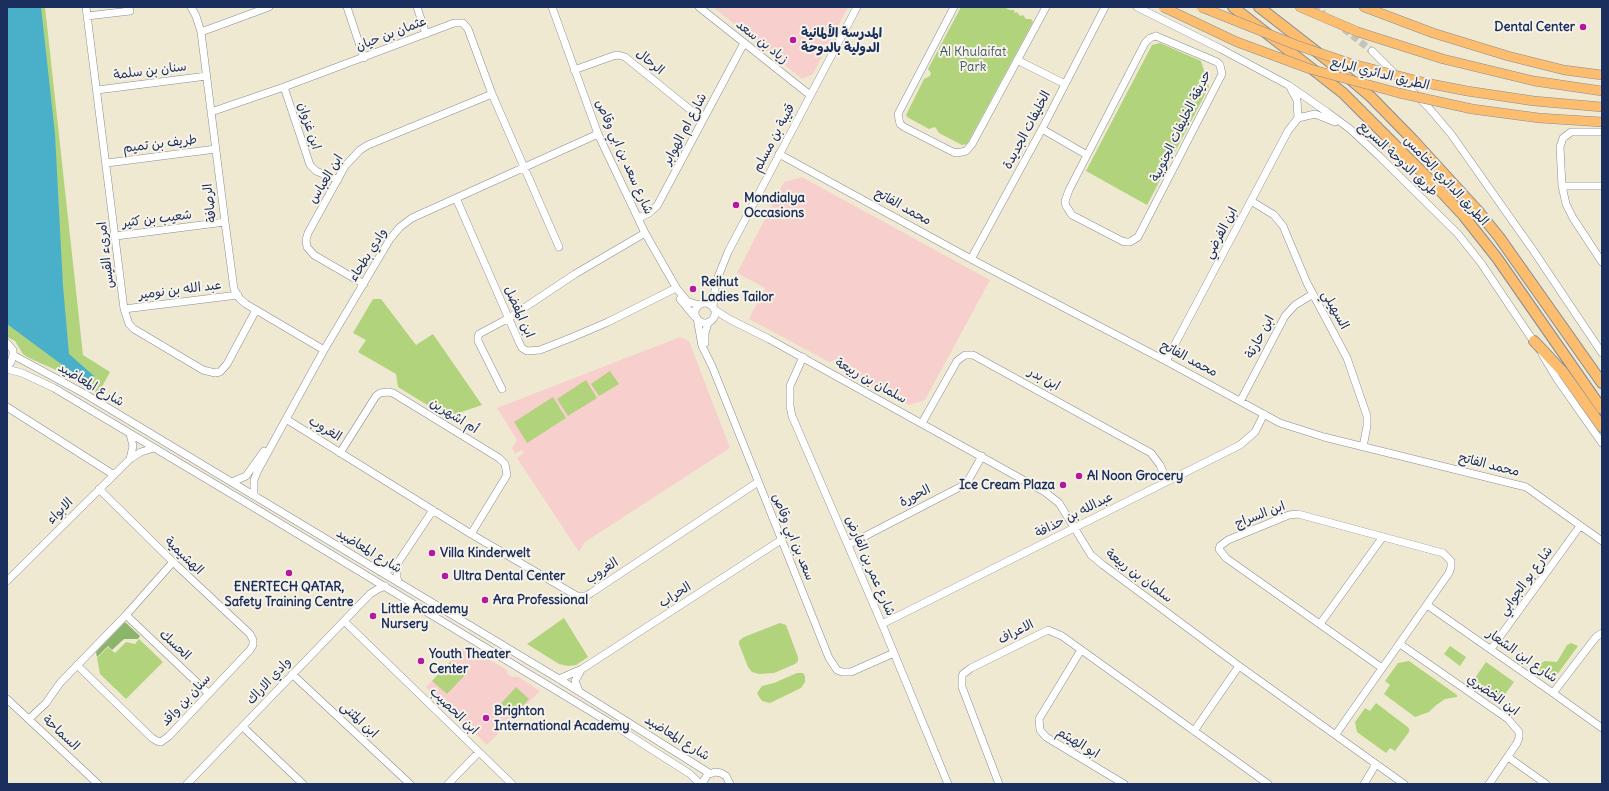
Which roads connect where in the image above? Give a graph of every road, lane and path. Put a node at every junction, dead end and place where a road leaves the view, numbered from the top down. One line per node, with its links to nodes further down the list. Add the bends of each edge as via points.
1 (86, 7): 20 (street, امرىء القيس)
2 (191, 7): 21 (street, الرصافة)
3 (269, 7): 21 (street)
4 (347, 7): 25 (street)
5 (417, 7): 22 (street)
6 (552, 7): 27 (street, شارع سعد بن ابي وقاص)
7 (699, 7): 23 (street, زياد بن سعد)
8 (858, 7): 36 (street, قتيبة بن مسلم)
9 (954, 7): 26 (street, via 900,109 900,124 953,152 966,151)
10 (1046, 7): 26 (street)
11 (1137, 7): 31 (street, طريق الدوحة السريع)
12 (1163, 7): 41 (main road, الطريق الدائري الرابع, bridge, via 1231,39 1310,69 1391,92 1472,109 1539,118)
13 (1201, 7): 37 (main road, الطريق الدائري الرابع, bridge, via 1349,63 1426,83 1534,101)
14 (1233, 7): 89 (highway, الطريق الدائري الخامس, via 1343,93 1442,191 1497,258)
15 (1259, 7): 85 (highway, الطريق الدائري الخامس, via 1371,97 1428,156 1499,237)
16 (1300, 7): 34 (main road, via 1358,32 1443,59 1534,81)
17 (1364, 7): 28 (main road, via 1433,34 1508,56 1551,67)
18 (1106, 8): 30 (street, الخليفات الجديدة)
19 (130, 11): 20 (street)
20 (87, 16): 33 (street, امرىء القيس)
21 (201, 32): 29 (street, الرصافة)
22 (426, 34): 25 (street, عثمان بن حيان); 35 (street, عثمان بن حيان, via 454,23 466,25)
23 (744, 43): 36 (street, زياد بن سعد); 40 (street, شارع ام الهوابر)
24 (1372, 51): 80 (street, via 1451,134)
25 (364, 58): 32 (street, عثمان بن حيان)
26 (1017, 60): 30 (street)
27 (574, 70): 40 (street, الرحال, via 613,56 625,57); 45 (street, شارع سعد بن ابي وقاص)
28 (1602, 75)
29 (207, 76): 33 (street, سنان بن سلمة); 38 (street, الرصافة)
30 (1065, 84): 42 (street, الخليفات الجديدة)
31 (1288, 85): 39 (street, via 1297,100); 43 (street, طريق الدوحة السريع)
32 (284, 87): 38 (street, عثمان بن حيان); 51 (street, ابن غزوان, via 310,165 316,171)
33 (97, 90): 49 (street, امرىء القيس)
34 (1602, 91)
35 (492, 94): 50 (street, عثمان بن حيان); 51 (street, ابن العباس, via 368,145 351,158)
36 (810, 95): 47 (street, قتيبة بن مسلم)
37 (1602, 107)
38 (211, 112): 46 (street, الرصافة)
39 (1298, 118): 43 (street, via 1315,114); 55 (street, ابن الفرضي, via 1288,131)
40 (703, 120): 56 (street, شارع ام الهوابر, via 657,206)
41 (1602, 122)
42 (1042, 129): 48 (street); 61 (street, الخليفات الجديدة)
43 (1350, 129): 76 (street, طريق الدوحة السريع, via 1458,234)
44 (1602, 132): 52 (street, via 1571,132 1563,138 1560,147)
45 (598, 134): 50 (street, وادي بطحاء); 56 (street, شارع سعد بن ابي وقاص)
46 (216, 149): 49 (street, طريف بن تميم); 57 (street, الرصافة)
47 (779, 154): 61 (street, محمد الفاتح); 63 (street, قتيبة بن مسلم, via 728,252)
48 (1087, 155): 48 (street, حديقة الخليفات الجنوبية, via 1066,195 1068,211 1122,241 1134,240 1152,212 1212,95 1222,74 1220,65 1213,59 1160,36 1150,38 1145,43)
49 (106, 163): 59 (street, امرىء القيس)
50 (524, 168): 54 (street, وادي بطحاء); 60 (street, عثمان بن حيان)
51 (338, 180): 64 (street, ابن العباس, via 308,233 307,247 314,255)
52 (1562, 186): 53 (street); 62 (street, via 1566,204 1573,218)
53 (1602, 186)
54 (456, 198): 64 (street, وادي بطحاء, via 412,218 400,227 390,239); 72 (street, ابن المفضل)
55 (1251, 201): 66 (street, السهيلي, via 1274,215 1283,226); 83 (street, ابن الفرضي)
56 (639, 218): 58 (street, شارع سعد بن ابي وقاص)
57 (224, 222): 59 (street, شعيب بن كثير); 67 (street, الرصافة, via 232,281)
58 (645, 233): 65 (street, شارع سعد بن ابي وقاص); 72 (street, via 575,274)
59 (116, 236): 70 (street, امرىء القيس)
60 (559, 247)
61 (971, 259): 83 (street, محمد الفاتح)
62 (1602, 262)
63 (716, 282): 68 (street, قتيبة بن مسلم); 69 (street, قتيبة بن مسلم)
64 (364, 284): 78 (street, وادي بطحاء)
65 (676, 288): 68 (street, شارع سعد بن ابي وقاص, via 687,301); 72 (street, ابن المفضل, via 608,322 534,352 522,348); 73 (street, شارع سعد بن ابي وقاص, via 680,299)
66 (1313, 294): 87 (street, ابن حارثة, via 1285,316); 96 (street, السهيلي, via 1344,352 1364,406 1367,426)
67 (238, 295): 70 (street, عبد الله بن نومير); 71 (street, الرصافة)
68 (700, 304): 69 (street, via 708,303); 73 (street, via 695,310)
69 (714, 308): 74 (street, via 715,316); 75 (street, سلمان بن ربيعة)
70 (124, 309): 71 (street, امرىء القيس, via 129,324 134,329 210,373 220,372 227,364)
71 (256, 310): 78 (street, الرصافة)
72 (508, 318): 86 (street, via 480,333 478,337)
73 (696, 318): 74 (street, via 702,322); 79 (street, via 701,343)
74 (710, 322): 75 (street, سلمان بن ربيعة); 79 (street, via 704,336)
75 (737, 323): 82 (street, سلمان بن ربيعة)
76 (1534, 341): 93 (highway, via 1563,372); 95 (street, طريق الدوحة السريع)
77 (7, 343): 81 (street)
78 (324, 350): 91 (street, وادي بطحاء)
79 (706, 353): 104 (street, سعد بن ابي وقاص)
80 (1602, 353)
81 (13, 355): 84 (street); 103 (street, شارع المعاضيد, via 67,384)
82 (803, 357): 92 (street, سلمان بن ربيعة); 114 (street, شارع عمر بن الفارض, via 790,386 792,416)
83 (1166, 361): 87 (street, محمد الفاتح)
84 (7, 368): 94 (street, شارع المعاضيد, via 42,381)
85 (1602, 383)
86 (502, 388)
87 (1241, 400): 90 (street, محمد الفاتح)
88 (7, 407): 101 (street)
89 (1602, 409)
90 (1264, 414): 96 (street, محمد الفاتح, via 1280,423); 102 (street, عبدالله بن حذافة, via 1255,432 1240,445)
91 (285, 421): 98 (street, الغروب); 103 (street, وادي بطحاء, via 250,472); 106 (street, وادي بطحاء, via 256,475)
92 (922, 423): 99 (street, سلمان بن ربيعة); 102 (street, ابن بدر, via 957,361 965,355 973,355 1151,453)
93 (1602, 427)
94 (130, 434): 97 (street, شارع المعاضيد); 100 (street, via 133,446)
95 (1602, 443)
96 (1363, 447): 108 (street, محمد الفاتح, via 1526,487)
97 (154, 448): 100 (street, الابواء); 118 (street, شارع المعاضيد)
98 (340, 453): 107 (street, الغروب); 110 (street, أم اشهرين, via 376,396 388,392 499,458 505,464 507,475)
99 (982, 456): 109 (street, سلمان بن ربيعة, via 1052,496); 114 (street, الحورة, via 969,479 960,487)
100 (130, 459): 101 (street, الابواء)
101 (114, 475): 105 (street, الابواء)
102 (1167, 481): 109 (street, عبدالله بن حذافة)
103 (232, 482): 106 (street, شارع المعاضيد)
104 (758, 482): 110 (street, الغروب, via 586,596 574,595); 112 (street, سعد بن ابي وقاص)
105 (99, 489): 115 (street, الهشيمية); 119 (street, الابواء)
106 (254, 495): 117 (street, شارع المعاضيد)
107 (433, 510): 110 (street, الغروب); 116 (street)
108 (1580, 526): 113 (street, محمد الفاتح); 132 (street, شارع بو الجوابي)
109 (1076, 528): 126 (street, عبدالله بن حذافة); 135 (street, سلمان بن ربيعة, via 1091,555)
110 (471, 534)
111 (1382, 538): 123 (street, ابن السراج, via 1442,553 1451,561 1449,574); 127 (street); 127 (street, ابن السراج, via 1298,514 1289,515 1228,540 1220,546 1219,549 1226,558)
112 (781, 540): 133 (street, سعد بن ابي وقاص, via 829,658 837,670 851,672); 137 (street, الحراب)
113 (1602, 541)
114 (848, 545): 126 (street, شارع عمر بن الفارض)
115 (173, 562): 124 (street); 129 (street, الهشيمية, via 250,634)
116 (397, 564): 117 (street); 120 (street)
117 (381, 572): 120 (street, شارع المعاضيد)
118 (367, 576): 121 (street, شارع المعاضيد); 122 (street)
119 (7, 581)
120 (399, 583): 139 (street, شارع المعاضيد)
121 (386, 586): 122 (street, وادي الاراك); 161 (street, شارع المعاضيد, via 615,726 690,774)
122 (370, 594): 125 (street, وادي الاراك)
123 (1427, 605): 130 (street, ابن السراج); 132 (street, شارع ابن الشعار)
124 (126, 615): 134 (street); 141 (street, الحسك)
125 (344, 621): 138 (street, وادي الاراك); 149 (street, ابن الحصيب)
126 (882, 624): 133 (street, شارع عمر بن الفارض)
127 (1320, 624): 136 (street, ابن السراج)
128 (1602, 633): 142 (street)
129 (253, 640): 141 (street, سنان بن واقد, via 250,650)
130 (1400, 644): 136 (street, ابن السراج); 150 (street, ابن الخضري, via 1515,726 1519,738)
131 (1081, 650): 147 (street, الاعراف); 164 (street, الاعراف, via 1056,632 1048,630 963,674 962,688); 165 (street, ابو الهيثم, via 1039,719 1040,730 1046,737)
132 (1491, 650): 142 (street, شارع ابن الشعار)
133 (894, 653): 163 (street, شارع عمر بن الفارض)
134 (77, 665): 141 (street, سنان بن واقد, via 157,741 165,740); 144 (street, via 46,703)
135 (1239, 666): 147 (street); 148 (street, سلمان بن ربيعة)
136 (1382, 668): 148 (street, ابن السراج)
137 (582, 669): 139 (street, الحراب); 140 (street, via 575,681)
138 (292, 674): 145 (street, وادي الاراك); 158 (street, ابن المثنى)
139 (559, 679): 140 (street, شارع المعاضيد)
140 (578, 691): 152 (street, شارع المعاضيد)
141 (208, 693)
142 (1553, 693): 146 (street, شارع ابن الشعار)
143 (7, 699): 144 (street, السماحة)
144 (28, 719): 154 (street, السماحة)
145 (243, 727): 153 (street, وادي الاراك); 157 (street)
146 (1602, 728)
147 (1194, 731): 166 (street, الاعراف)
148 (1336, 734): 151 (street, سلمان بن ربيعة)
149 (479, 752): 159 (street); 160 (street, ابن الحصيب)
150 (1508, 758): 169 (street, ابن الخضري); 170 (street)
151 (1376, 764): 167 (street); 168 (street, سلمان بن ربيعة)
152 (710, 773): 161 (street, via 704,777); 162 (street, شارع المعاضيد, via 724,774)
153 (193, 778): 155 (street, وادي الاراك); 156 (street)
154 (98, 784)
155 (187, 784)
156 (199, 784)
157 (303, 784)
158 (410, 784)
159 (448, 784)
160 (512, 784)
161 (701, 784)
162 (730, 784)
163 (948, 784)
164 (999, 784)
165 (1124, 784)
166 (1268, 784)
167 (1364, 784)
168 (1404, 784)
169 (1489, 784)
170 (1546, 784)

